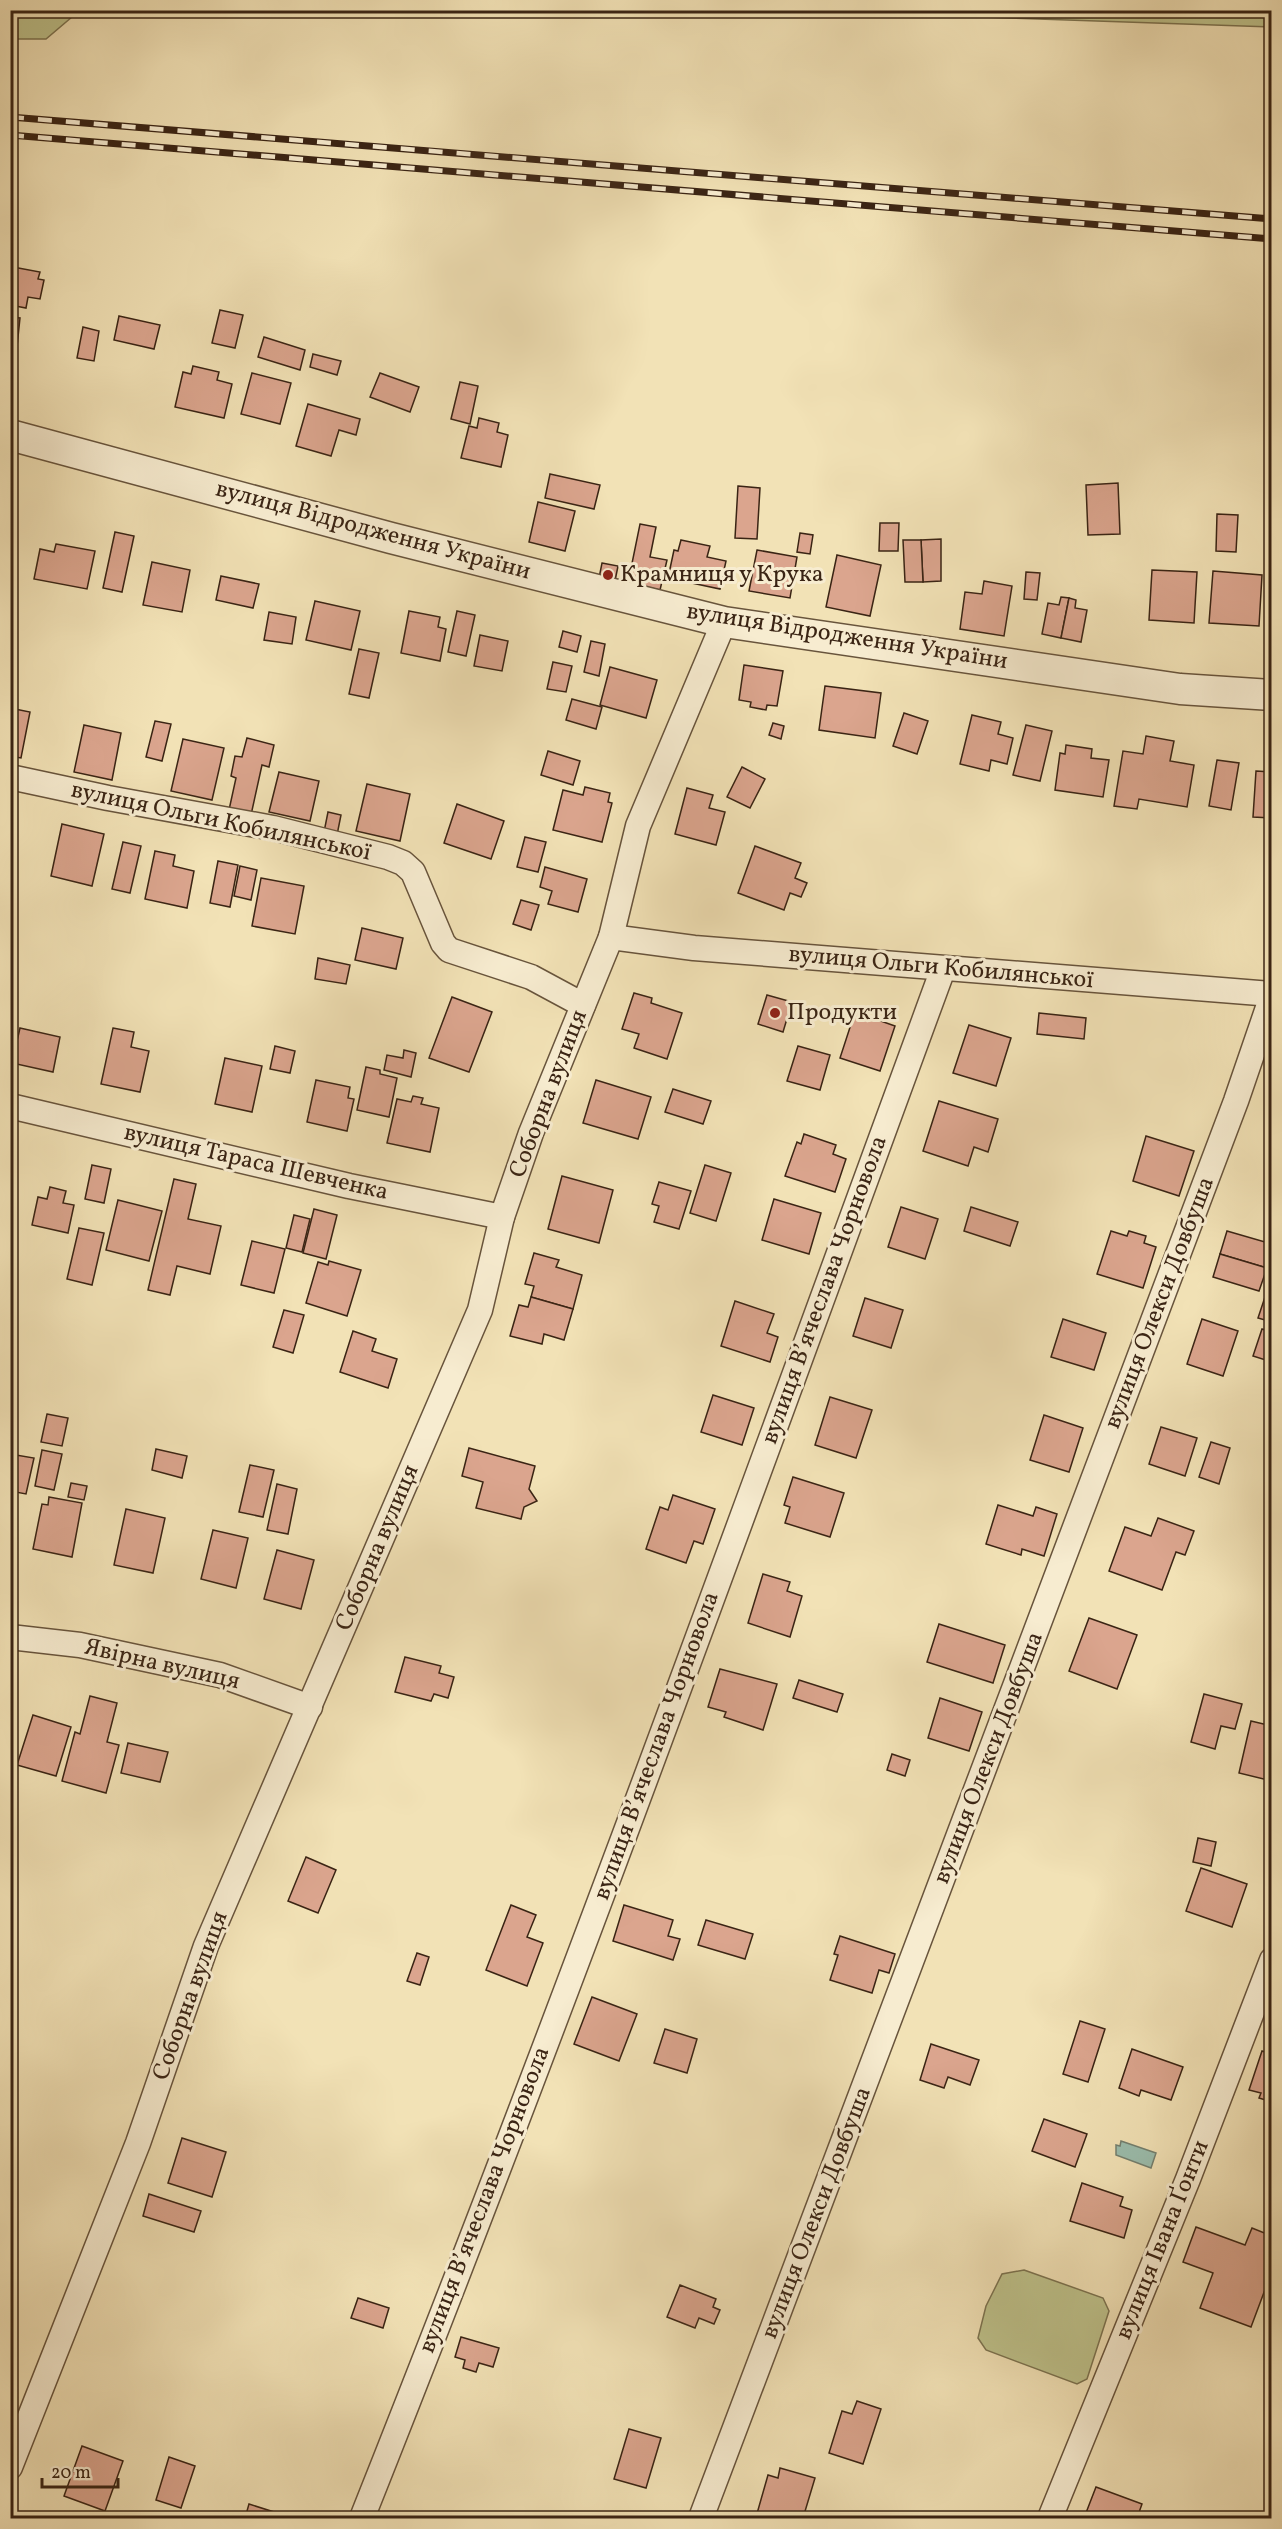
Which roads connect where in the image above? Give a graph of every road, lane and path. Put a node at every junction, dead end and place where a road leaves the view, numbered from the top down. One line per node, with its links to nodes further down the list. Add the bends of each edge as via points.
1 (10, 435): 2 (street, вулиця Відродження України)
2 (724, 622): 3 (street, вулиця Відродження України, via 1180,689); 5 (street, Соборна вулиця, via 638,826)
3 (1272, 695)
4 (10, 777): 8 (street, вулиця Ольги Кобилянської, via 273,828 388,857 413,872 449,950 531,977)
5 (610, 937): 6 (street, вулиця Ольги Кобилянської); 8 (street, Соборна вулиця)
6 (943, 969): 7 (street, вулиця Ольги Кобилянської); 15 (street, вулиця Вʼячеслава Чорновола, via 646,1776)
7 (1272, 995): 16 (street, вулиця Олекси Довбуша, via 1246,1075)
8 (583, 1005): 10 (street, Соборна вулиця)
9 (10, 1106): 10 (street, вулиця Тараса Шевченка, via 349,1186)
10 (502, 1217): 12 (street, Соборна вулиця, via 480,1310)
11 (10, 1637): 12 (street, Явірна вулиця, via 80,1645 220,1675)
12 (310, 1707): 14 (street, Соборна вулиця, via 206,1946 138,2143)
13 (1272, 1960): 17 (street, вулиця Івана Ґонти)
14 (10, 2467)
15 (362, 2518)
16 (701, 2518)
17 (1050, 2518)

